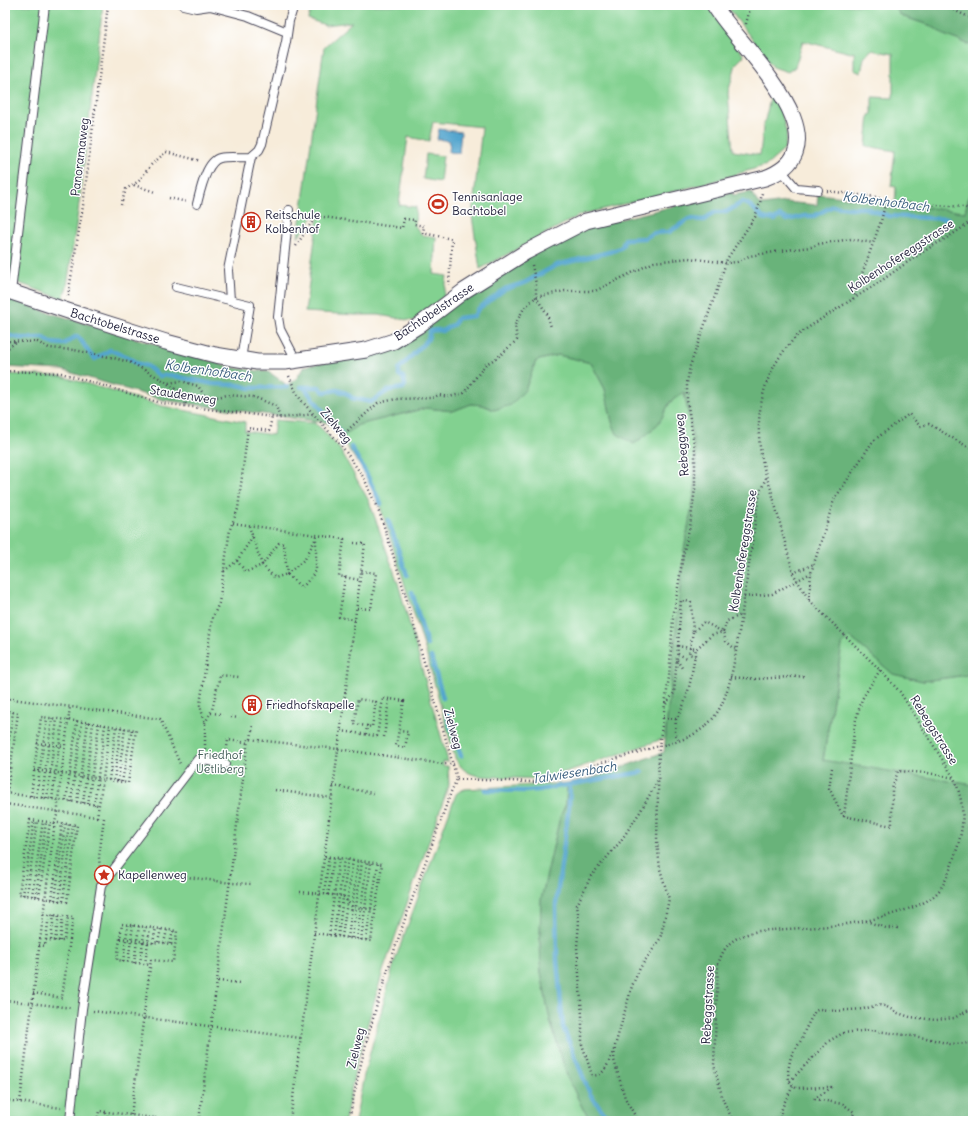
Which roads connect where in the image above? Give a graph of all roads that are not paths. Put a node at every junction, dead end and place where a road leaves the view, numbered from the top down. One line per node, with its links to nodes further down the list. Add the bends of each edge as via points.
1 (45, 5): 12 (lane)
2 (182, 5): 5 (lane, via 196,8 210,6 248,16)
3 (294, 5): 5 (lane)
4 (714, 5): 7 (street, via 777,86 796,122 798,133 795,152)
5 (287, 32): 6 (lane, via 262,144)
6 (251, 157): 9 (lane, via 220,158 214,161); 13 (lane, via 228,270)
7 (782, 170): 8 (lane, via 796,188); 15 (street, Bachtobelstrasse, via 754,181 586,221 536,246 464,291 394,341 366,350)
8 (818, 190)
9 (197, 204)
10 (289, 210): 15 (lane, via 278,323)
11 (176, 287): 13 (lane)
12 (8, 291): 14 (street, Bachtobelstrasse, via 166,342)
13 (230, 300): 14 (lane, via 250,305)
14 (241, 359): 15 (street, Bachtobelstrasse, via 266,363)
15 (290, 361)
16 (225, 764): 17 (lane, via 198,759 101,886 82,1009)
17 (70, 1121)

